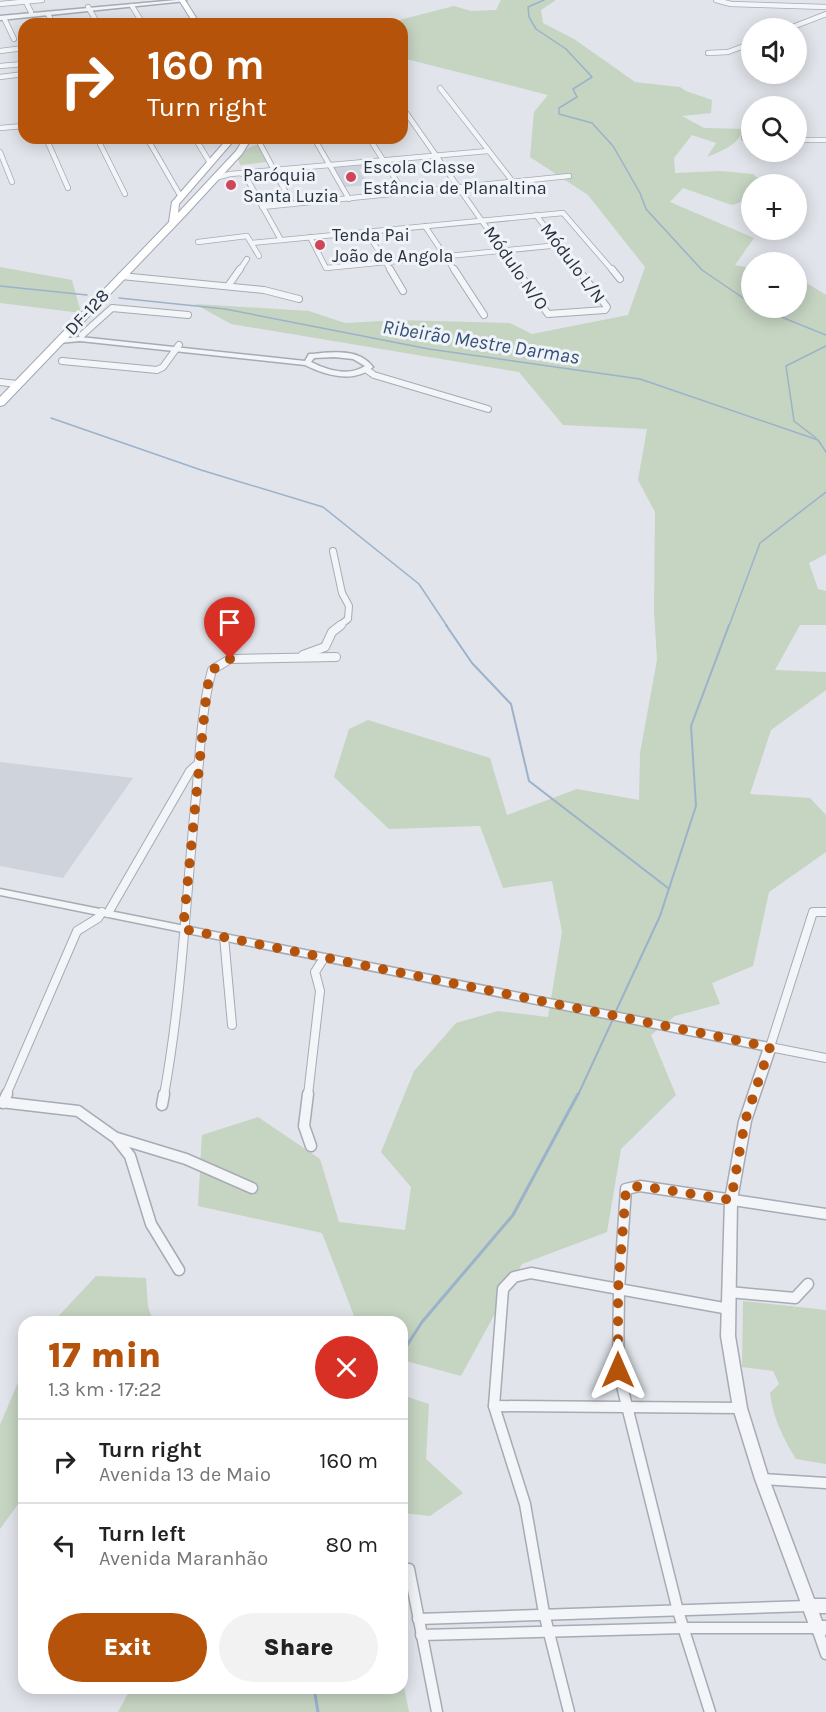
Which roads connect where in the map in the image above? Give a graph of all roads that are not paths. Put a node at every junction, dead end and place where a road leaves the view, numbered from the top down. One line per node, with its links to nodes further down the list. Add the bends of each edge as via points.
1 (42, 0): 5 (street)
2 (148, 0): 3 (street); 8 (street)
3 (159, 0)
4 (717, 0): 11 (street, via 732,4)
5 (25, 1): 7 (street); 13 (street)
6 (182, 1): 8 (street); 20 (main road)
7 (0, 4)
8 (140, 4): 9 (street); 10 (street)
9 (132, 6): 10 (street); 19 (street)
10 (105, 7): 12 (street)
11 (826, 7)
12 (89, 8): 14 (street); 18 (street)
13 (31, 12): 14 (street); 16 (street)
14 (52, 12): 16 (street); 17 (street)
15 (826, 14): 21 (street)
16 (1, 17): 22 (street)
17 (52, 18)
18 (95, 18)
19 (139, 18)
20 (193, 18)
21 (807, 21)
22 (14, 39)
23 (741, 47): 26 (street)
24 (18, 49): 25 (street)
25 (0, 51)
26 (708, 53)
27 (18, 64): 28 (street)
28 (0, 66)
29 (18, 74): 30 (street)
30 (0, 76)
31 (440, 88): 46 (street)
32 (408, 115): 48 (street, Módulo N/O)
33 (18, 126): 34 (street)
34 (0, 128)
35 (807, 140): 36 (street)
36 (826, 140)
37 (49, 144): 58 (street)
38 (100, 144): 60 (street)
39 (151, 144): 62 (street)
40 (198, 144): 50 (street)
41 (227, 144): 50 (main road, DF-128 / DF-128)
42 (245, 144): 53 (main road, DF-128 / DF-128)
43 (260, 144): 52 (street)
44 (317, 144): 51 (street)
45 (373, 144): 49 (street)
46 (488, 151): 48 (street); 57 (street)
47 (0, 152): 56 (street)
48 (437, 156): 49 (street); 59 (street, Módulo N/O)
49 (384, 161): 51 (street); 61 (street)
50 (210, 164): 62 (main road, DF-128 / DF-128)
51 (330, 166): 52 (street); 64 (street)
52 (274, 170): 54 (street); 65 (street)
53 (227, 171): 54 (street); 63 (main road, DF-128 / DF-128)
54 (240, 173): 66 (street)
55 (569, 176): 57 (street)
56 (12, 182)
57 (513, 182): 59 (street)
58 (68, 188)
59 (459, 189): 61 (street); 68 (street, Módulo N/O)
60 (125, 194)
61 (405, 194): 64 (street)
62 (181, 196): 63 (main road, via 185,200); 69 (main road, DF-128 / DF-128, via 174,206)
63 (196, 199): 69 (main road, DF-128 / DF-128)
64 (349, 199): 65 (street)
65 (292, 204): 66 (street)
66 (262, 207): 73 (street)
67 (536, 215): 68 (street); 76 (street, Módulo L/N); 83 (street, via 566,214)
68 (482, 220): 70 (street); 77 (street, Módulo N/O)
69 (173, 221): 82 (main road, DF-128 / DF-128)
70 (425, 226): 71 (street); 79 (street)
71 (367, 231): 72 (street); 81 (street)
72 (310, 237): 73 (street); 81 (street, via 326,268)
73 (281, 240): 75 (street)
74 (198, 242): 75 (street, via 247,236)
75 (252, 243): 78 (street)
76 (560, 246): 77 (street); 89 (street, Módulo L/N, via 607,307)
77 (503, 251): 79 (street); 89 (street, Módulo N/O)
78 (259, 256)
79 (446, 257): 81 (street); 88 (street)
80 (247, 260): 84 (street)
81 (387, 263): 85 (street)
82 (121, 276): 84 (street); 91 (main road, DF-128 / DF-128)
83 (620, 279)
84 (228, 286): 86 (street)
85 (403, 291)
86 (299, 299)
87 (188, 315): 90 (street, via 112,308)
88 (484, 315)
89 (550, 315)
90 (82, 335): 91 (street); 92 (street)
91 (62, 339): 92 (street); 98 (main road, DF-128 / DF-128)
92 (107, 340): 93 (street)
93 (178, 346): 94 (street); 95 (street, via 157,370)
94 (310, 359): 96 (street, via 317,368 336,373); 96 (street, via 358,358 367,363)
95 (62, 361)
96 (367, 370): 100 (street)
97 (0, 382): 98 (street)
98 (17, 384): 99 (main road, DF-128 / DF-128)
99 (0, 403)
100 (488, 409)
101 (333, 551): 102 (street, via 342,593 349,606 348,619 332,632 325,647)
102 (298, 656): 103 (street); 104 (street, via 230,659 212,670)
103 (336, 657)
104 (199, 763): 107 (street, via 190,771); 108 (street)
105 (0, 892): 107 (street)
106 (826, 912): 112 (street, via 813,912)
107 (105, 913): 108 (street); 114 (street, via 77,931)
108 (183, 929): 109 (street); 115 (street, via 176,1029)
109 (224, 937): 110 (street); 111 (street)
110 (324, 957): 112 (street); 117 (street, via 315,972 320,991 304,1126)
111 (232, 1025)
112 (770, 1047): 113 (street); 121 (street, via 745,1121)
113 (826, 1058)
114 (1, 1103): 116 (street, via 78,1111)
115 (162, 1105)
116 (117, 1138): 118 (street); 119 (street)
117 (311, 1146)
118 (151, 1147): 119 (street); 120 (street, via 222,1172)
119 (130, 1156): 123 (street, via 151,1224)
120 (252, 1188)
121 (731, 1200): 122 (street); 125 (street, via 640,1186 626,1189); 126 (street)
122 (826, 1214)
123 (179, 1270)
124 (808, 1284): 126 (street, via 795,1298)
125 (618, 1290): 127 (street); 128 (street, via 531,1273 509,1279 503,1289); 129 (street, via 618,1370)
126 (729, 1292): 127 (street)
127 (729, 1309): 130 (street, via 728,1336)
128 (494, 1406): 129 (street); 137 (street, via 525,1504)
129 (627, 1407): 130 (street); 136 (street)
130 (740, 1408): 131 (street)
131 (762, 1479): 132 (street); 134 (street)
132 (826, 1483)
133 (409, 1569): 138 (street)
134 (808, 1606): 135 (street); 136 (street); 140 (street)
135 (826, 1606)
136 (678, 1611): 137 (street); 139 (street)
137 (544, 1613): 138 (street); 141 (street)
138 (418, 1619): 142 (street)
139 (685, 1628): 140 (street); 141 (street); 146 (street)
140 (821, 1628): 143 (street)
141 (550, 1632): 142 (street); 145 (street)
142 (421, 1635): 144 (street)
143 (826, 1654)
144 (437, 1712)
145 (569, 1712)
146 (711, 1712)

